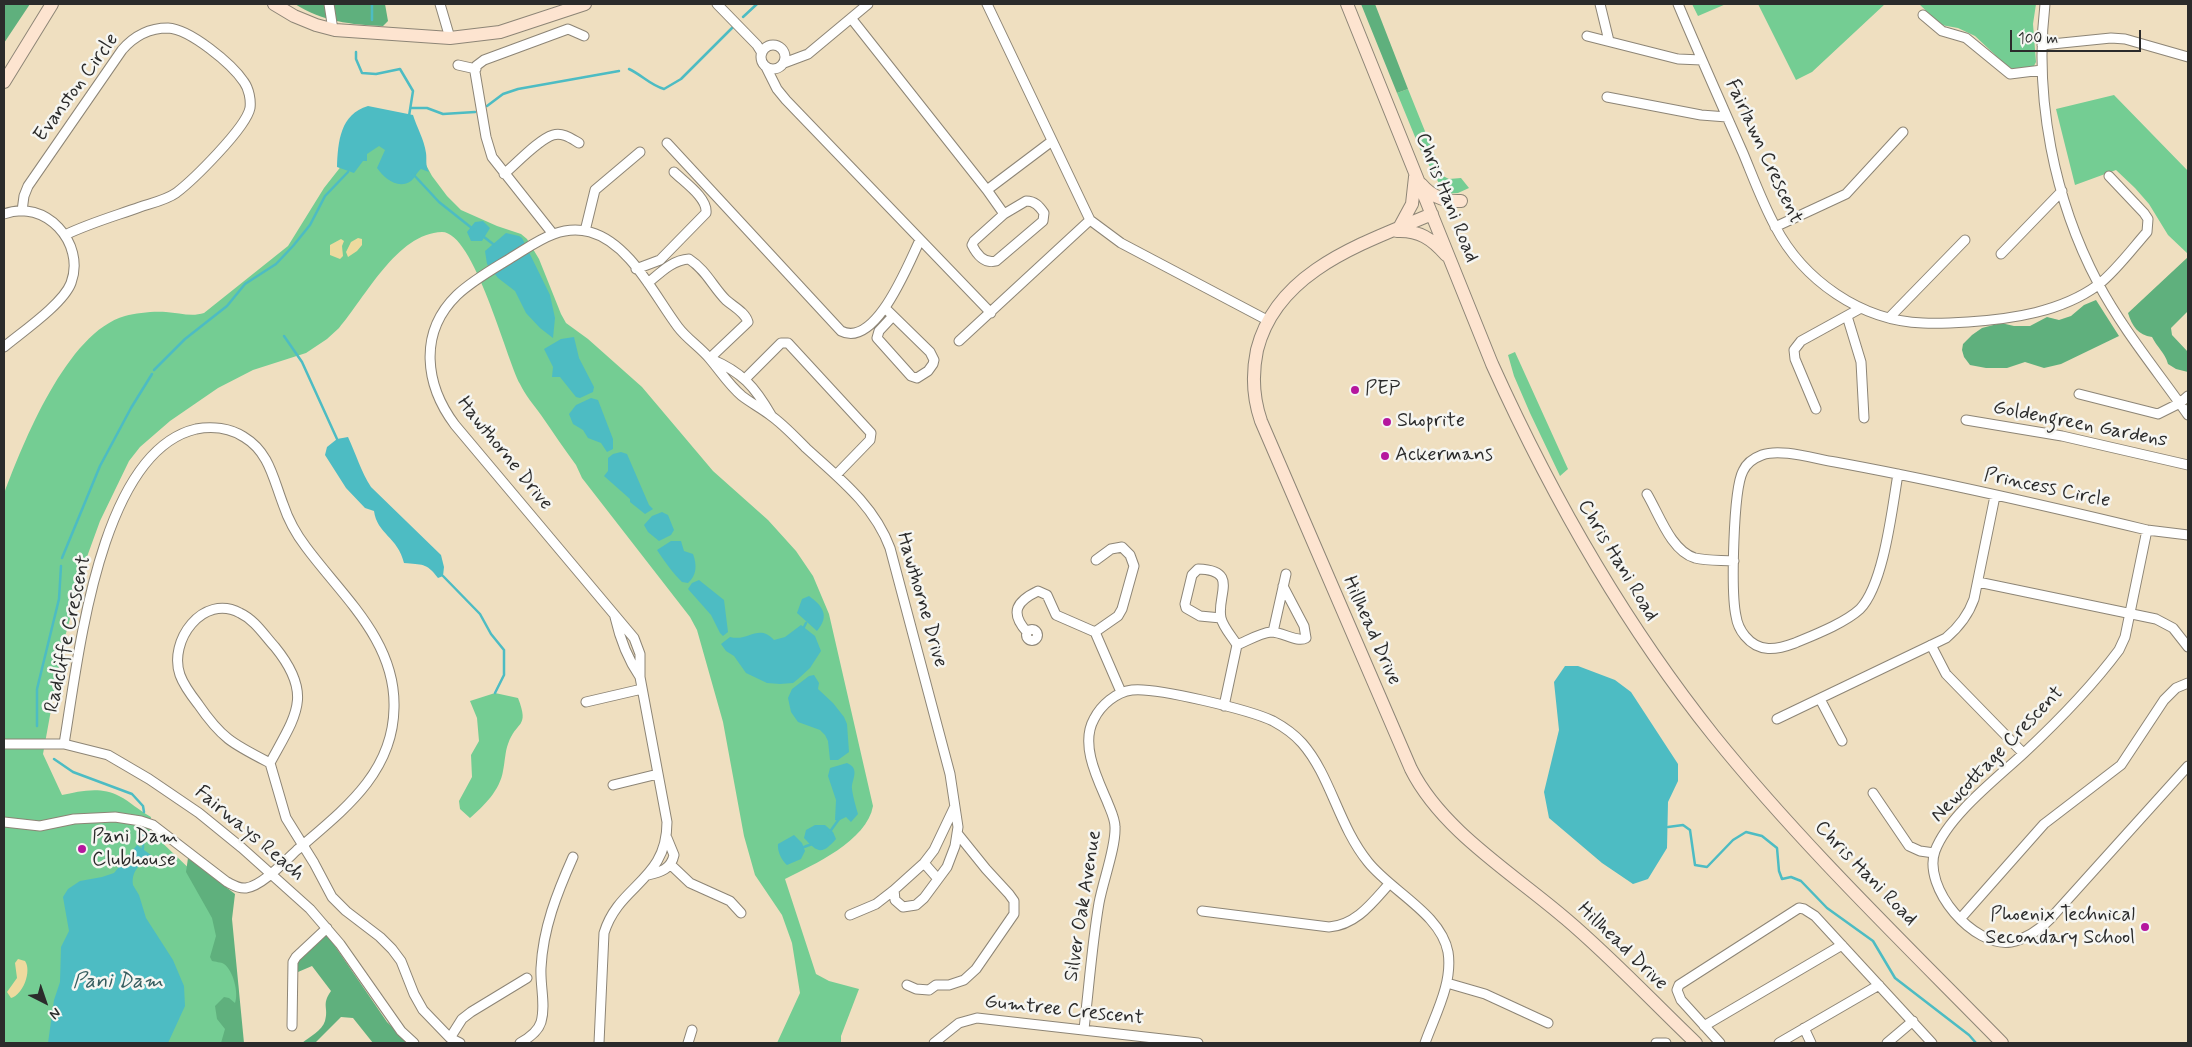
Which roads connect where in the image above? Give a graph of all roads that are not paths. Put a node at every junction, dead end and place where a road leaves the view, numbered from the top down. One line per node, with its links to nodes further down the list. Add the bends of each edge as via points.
1 (52, 4): 32 (street)
2 (274, 4): 16 (street)
3 (329, 4): 16 (street)
4 (440, 4): 19 (street)
5 (585, 4): 19 (street, via 500,32)
6 (717, 4): 22 (street, via 757,45)
7 (724, 4): 22 (street)
8 (868, 4): 15 (street)
9 (987, 4): 36 (street)
10 (1347, 4): 43 (street, Chris Hani Road)
11 (1600, 4): 20 (street)
12 (1678, 4): 25 (street, Fairlawn Crescent)
13 (2045, 4): 21 (street)
14 (1923, 15): 30 (street, via 1942,31 1966,38 2010,74)
15 (851, 18): 24 (street, via 808,54 799,59); 44 (street)
16 (333, 30): 19 (street)
17 (584, 36): 28 (street, via 568,29 484,60)
18 (1587, 36): 20 (street)
19 (450, 38)
20 (1609, 41): 25 (street, via 1678,59)
21 (2042, 45): 23 (street, via 2118,39); 30 (street)
22 (765, 49): 24 (street, via 778,46); 27 (street, via 762,61)
23 (2188, 57)
24 (784, 58): 29 (street)
25 (1702, 60): 34 (street, Fairlawn Crescent)
26 (458, 65): 28 (street)
27 (766, 67): 29 (street); 31 (street)
28 (476, 69): 41 (street, via 486,137 492,157)
29 (776, 69): 31 (street)
30 (2042, 70): 45 (street, via 2047,124)
31 (772, 80): 57 (street, via 786,100)
32 (4, 82)
33 (1607, 97): 34 (street)
34 (1727, 117): 52 (street, Fairlawn Crescent)
35 (1903, 132): 52 (street, via 1846,194)
36 (1052, 141): 44 (street); 51 (street)
37 (579, 143): 41 (street, via 563,135 554,135)
38 (667, 143): 65 (street, via 841,331 853,334)
39 (640, 152): 54 (street, via 596,190)
40 (674, 172): 61 (street, via 703,202 706,213 660,260)
41 (504, 174): 55 (street)
42 (2109, 176): 63 (street, via 2144,213 2149,226)
43 (1417, 177): 46 (street, via 1436,197); 50 (street, Chris Hani Road); 53 (street, via 1408,214)
44 (987, 190): 49 (street)
45 (2062, 191): 59 (street); 63 (street)
46 (1461, 201)
47 (22, 211): 48 (street); 56 (street, via 45,217); 56 (street, Evanston Circle, via 28,186 130,41 153,29 169,28 184,32 215,54 244,83 250,107 246,120 186,184 165,198)
48 (4, 214)
49 (1004, 214): 49 (street, via 1021,203 1031,201 1040,206 1045,217 1001,258 987,262 974,250 973,242)
50 (1432, 214): 53 (street, Hillhead Drive); 60 (street, Chris Hani Road)
51 (1090, 220): 66 (street); 70 (street, via 1121,243)
52 (1775, 227): 64 (street, Fairlawn Crescent, via 1810,273 1842,298)
53 (1394, 230): 60 (street, via 1425,236); 70 (street, Hillhead Drive, via 1311,272 1283,297)
54 (585, 231): 55 (street, Hawthorne Drive); 61 (street, Hawthorne Drive, via 609,240)
55 (553, 234): 98 (street, Hawthorne Drive, via 486,274 448,305 435,330 430,372 438,398 450,418)
56 (66, 235): 72 (street, via 74,258 71,283 64,295)
57 (920, 240): 65 (street); 66 (street)
58 (1965, 240): 69 (street)
59 (2001, 254)
60 (1451, 260): 176 (street, Chris Hani Road, via 1492,364 1536,457 1588,554 1654,656 1715,738 1790,822)
61 (636, 269): 62 (street, Hawthorne Drive)
62 (648, 283): 73 (street, Hawthorne Drive, via 679,328); 73 (street, via 668,266 689,259 706,273 725,299 745,315 748,322)
63 (2099, 284): 69 (street, Fairlawn Crescent, via 2054,307 2023,315 1946,323); 80 (street)
64 (1861, 308): 68 (street); 69 (street, Fairlawn Crescent)
65 (886, 309): 67 (street)
66 (991, 313): 71 (street)
67 (893, 316): 67 (street, via 933,356 933,364 922,376 911,376 877,338)
68 (1847, 316): 81 (street, via 1801,341 1794,350); 84 (street, via 1860,362)
69 (1889, 318)
70 (1267, 320): 170 (street, Hillhead Drive, via 1256,357 1254,380 1254,396 1261,421 1418,782 1456,828 1588,938)
71 (959, 341)
72 (4, 346)
73 (710, 358): 74 (street, Hawthorne Drive); 75 (street, Hawthorne Drive)
74 (736, 372): 75 (street); 76 (street, Hawthorne Drive)
75 (727, 382): 78 (street, Hawthorne Drive)
76 (748, 382): 78 (street); 82 (street, Hawthorne Drive); 88 (street, via 781,343 788,343 870,433 870,440)
77 (2079, 394): 80 (street, via 2152,413 2164,412)
78 (741, 395): 82 (street, Hawthorne Drive)
79 (2188, 396): 80 (street)
80 (2180, 403): 83 (street)
81 (1816, 409)
82 (771, 415): 88 (street, Hawthorne Drive)
83 (2188, 415)
84 (1864, 418)
85 (1966, 420): 86 (street, Goldengreen Gardens, via 2062,436)
86 (2188, 465)
87 (1898, 474): 90 (street, Princess Circle); 94 (street, Princess Circle, via 1771,452 1750,461 1743,470 1737,490); 94 (street, Princess Circle, via 1874,589 1852,615 1780,649 1757,646 1742,633 1737,622)
88 (836, 475): 128 (street, Hawthorne Drive, via 884,530 950,774)
89 (1647, 494): 94 (street, via 1671,536 1685,553 1708,560)
90 (1994, 496): 91 (street, Princess Circle); 96 (street)
91 (2147, 530): 92 (street, Princess Circle); 99 (street, Newcottage Crescent)
92 (2188, 535)
93 (1096, 560): 102 (street, via 1111,549 1122,548 1130,555 1134,566 1121,612)
94 (1734, 561)
95 (1286, 574): 97 (street)
96 (1978, 582): 99 (street); 107 (street, via 1970,611 1964,620 1946,638)
97 (1283, 586): 103 (street); 103 (street, via 1307,636 1300,640)
98 (614, 614): 104 (street, Hawthorne Drive); 105 (street, Hawthorne Drive)
99 (2130, 614): 108 (street, via 2147,616 2166,624 2181,636); 122 (street, Newcottage Crescent, via 2125,637 2112,659)
100 (1221, 618): 100 (street, via 1200,616 1186,608 1192,575 1198,568 1216,572 1222,580); 106 (street)
101 (1027, 632): 102 (street, via 1018,608 1026,596 1038,591 1047,595 1056,615)
102 (1095, 632): 114 (street)
103 (1273, 632): 106 (street)
104 (630, 633): 105 (street); 109 (street, Hawthorne Drive)
105 (620, 638): 110 (street, Hawthorne Drive)
106 (1237, 645): 117 (street)
107 (1930, 645): 115 (street); 122 (street, via 1946,674)
108 (2188, 647)
109 (640, 654): 110 (street); 111 (street, Hawthorne Drive)
110 (629, 659): 111 (street, Hawthorne Drive)
111 (640, 677): 113 (street, Hawthorne Drive)
112 (2188, 683): 145 (street, via 2176,688 2164,700 2121,765 2044,824)
113 (642, 689): 116 (street); 125 (street, Hawthorne Drive)
114 (1121, 692): 117 (street, via 1152,691); 157 (street, Silver Oak Avenue, via 1098,712 1090,729 1092,760 1116,828 1099,903)
115 (1820, 699): 118 (street); 119 (street)
116 (586, 702)
117 (1224, 706): 140 (street, via 1275,722 1303,744 1321,772 1354,843)
118 (1777, 719)
119 (1842, 741)
120 (4, 744): 121 (street, Fairways Reach)
121 (64, 744): 132 (street, Radcliffe Crescent, via 98,566 125,495 154,454 172,440 201,428 230,430 244,436 267,460 296,534 373,633 383,650 393,687 394,709 384,758 354,800); 137 (street, Fairways Reach, via 108,756 149,779 212,822)
122 (2023, 754): 133 (street, Newcottage Crescent, via 1965,809)
123 (270, 763): 123 (street, via 296,706 298,694 294,674 290,665 247,616 229,608 205,612 194,619 184,637 178,660 180,674 189,692 222,736); 132 (street, via 286,818)
124 (2188, 766): 145 (street, Newcottage Crescent, via 2036,932 2010,942 1998,941 1979,934)
125 (658, 774): 126 (street); 131 (street, Hawthorne Drive)
126 (613, 785)
127 (1873, 793): 133 (street, via 1909,846)
128 (954, 808): 130 (street, Hawthorne Drive); 135 (street, via 934,850)
129 (4, 822): 137 (street, Radcliffe Crescent, via 40,826 95,817 141,821 153,826 237,887 254,886)
130 (957, 833): 139 (street, Hawthorne Drive, via 947,867); 150 (street, via 1014,901 1014,914 976,970 964,980 936,985 929,990)
131 (667, 838): 136 (street, via 674,855); 138 (street, Hawthorne Drive, via 662,854)
132 (303, 845): 137 (street, Radcliffe Crescent); 159 (street, via 332,897 392,949 401,961 423,1010)
133 (1934, 853): 145 (street, Newcottage Crescent, via 1938,886)
134 (573, 857): 162 (street, via 550,915 541,968 543,1014 540,1025 535,1033)
135 (924, 863): 139 (street); 141 (street)
136 (671, 865): 138 (street); 143 (street, via 690,884 730,901)
137 (271, 874): 146 (street, Fairways Reach)
138 (648, 875): 163 (street, Hawthorne Drive, via 615,907 608,919 604,933)
139 (938, 878): 141 (street, Hawthorne Drive, via 924,898 910,907 899,904 893,895)
140 (1389, 884): 142 (street, via 1360,914 1340,926); 149 (street, via 1440,931 1448,951)
141 (894, 890): 144 (street, via 876,904)
142 (1202, 910)
143 (741, 913)
144 (850, 915)
145 (1960, 919)
146 (327, 928): 154 (street, via 293,962); 160 (street, Fairways Reach, via 392,1019)
147 (1842, 945): 151 (street); 155 (street); 155 (street, via 1811,912 1804,909 1793,911 1680,985 1677,990 1681,1000)
148 (526, 978): 159 (street, via 470,1012)
149 (1447, 983): 153 (street, via 1485,994); 167 (street)
150 (907, 985)
151 (1879, 985): 152 (street); 156 (street)
152 (1913, 1021): 174 (street); 175 (street)
153 (1548, 1023)
154 (292, 1026)
155 (1704, 1026): 171 (street)
156 (1804, 1028): 172 (street); 173 (street)
157 (1084, 1029): 165 (street, Gumtree Crescent, via 977,1018 959,1023); 166 (street, Gumtree Crescent)
158 (692, 1030): 164 (street)
159 (450, 1038): 161 (street)
160 (414, 1043)
161 (460, 1043)
162 (520, 1043)
163 (598, 1043)
164 (688, 1043)
165 (934, 1043)
166 (1198, 1043)
167 (1425, 1043)
168 (1656, 1043): 169 (street)
169 (1666, 1043)
170 (1696, 1043)
171 (1720, 1043)
172 (1779, 1043)
173 (1811, 1043)
174 (1887, 1043)
175 (1932, 1043)
176 (2002, 1043)

